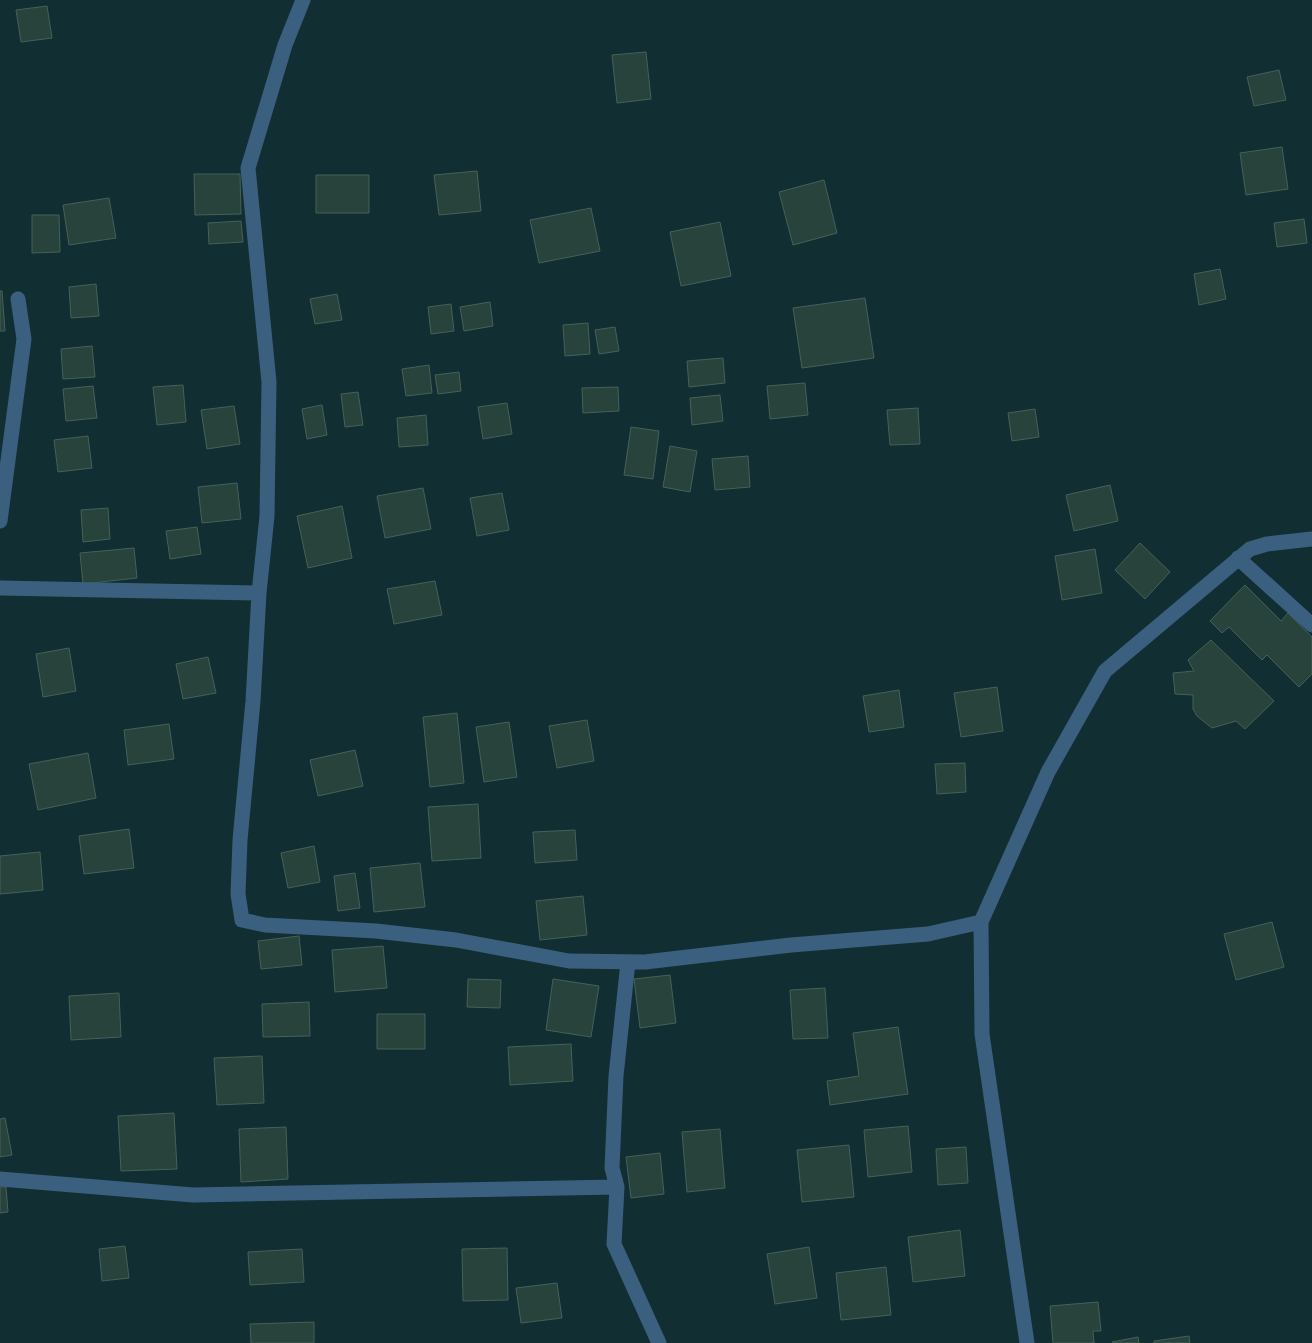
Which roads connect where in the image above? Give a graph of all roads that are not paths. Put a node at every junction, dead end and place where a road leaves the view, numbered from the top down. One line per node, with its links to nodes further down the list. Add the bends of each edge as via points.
1 (303, 0): 7 (street, via 285,45 248,168 270,382 267,516)
2 (18, 299): 3 (street, via 24,339)
3 (0, 521)
4 (1312, 539): 5 (street, via 1267,544 1250,549)
5 (1238, 558): 8 (street); 9 (street, via 1104,671 1048,772)
6 (0, 588): 7 (street)
7 (259, 593): 10 (street, via 240,840 238,894 242,920 265,925 376,931 456,940 568,961)
8 (1312, 625)
9 (981, 922): 10 (street, via 928,934); 14 (street, via 982,1034)
10 (628, 962): 12 (street, via 612,1168)
11 (0, 1179): 12 (street, via 192,1195)
12 (617, 1188): 13 (street, via 614,1244)
13 (659, 1343)
14 (1028, 1343)

